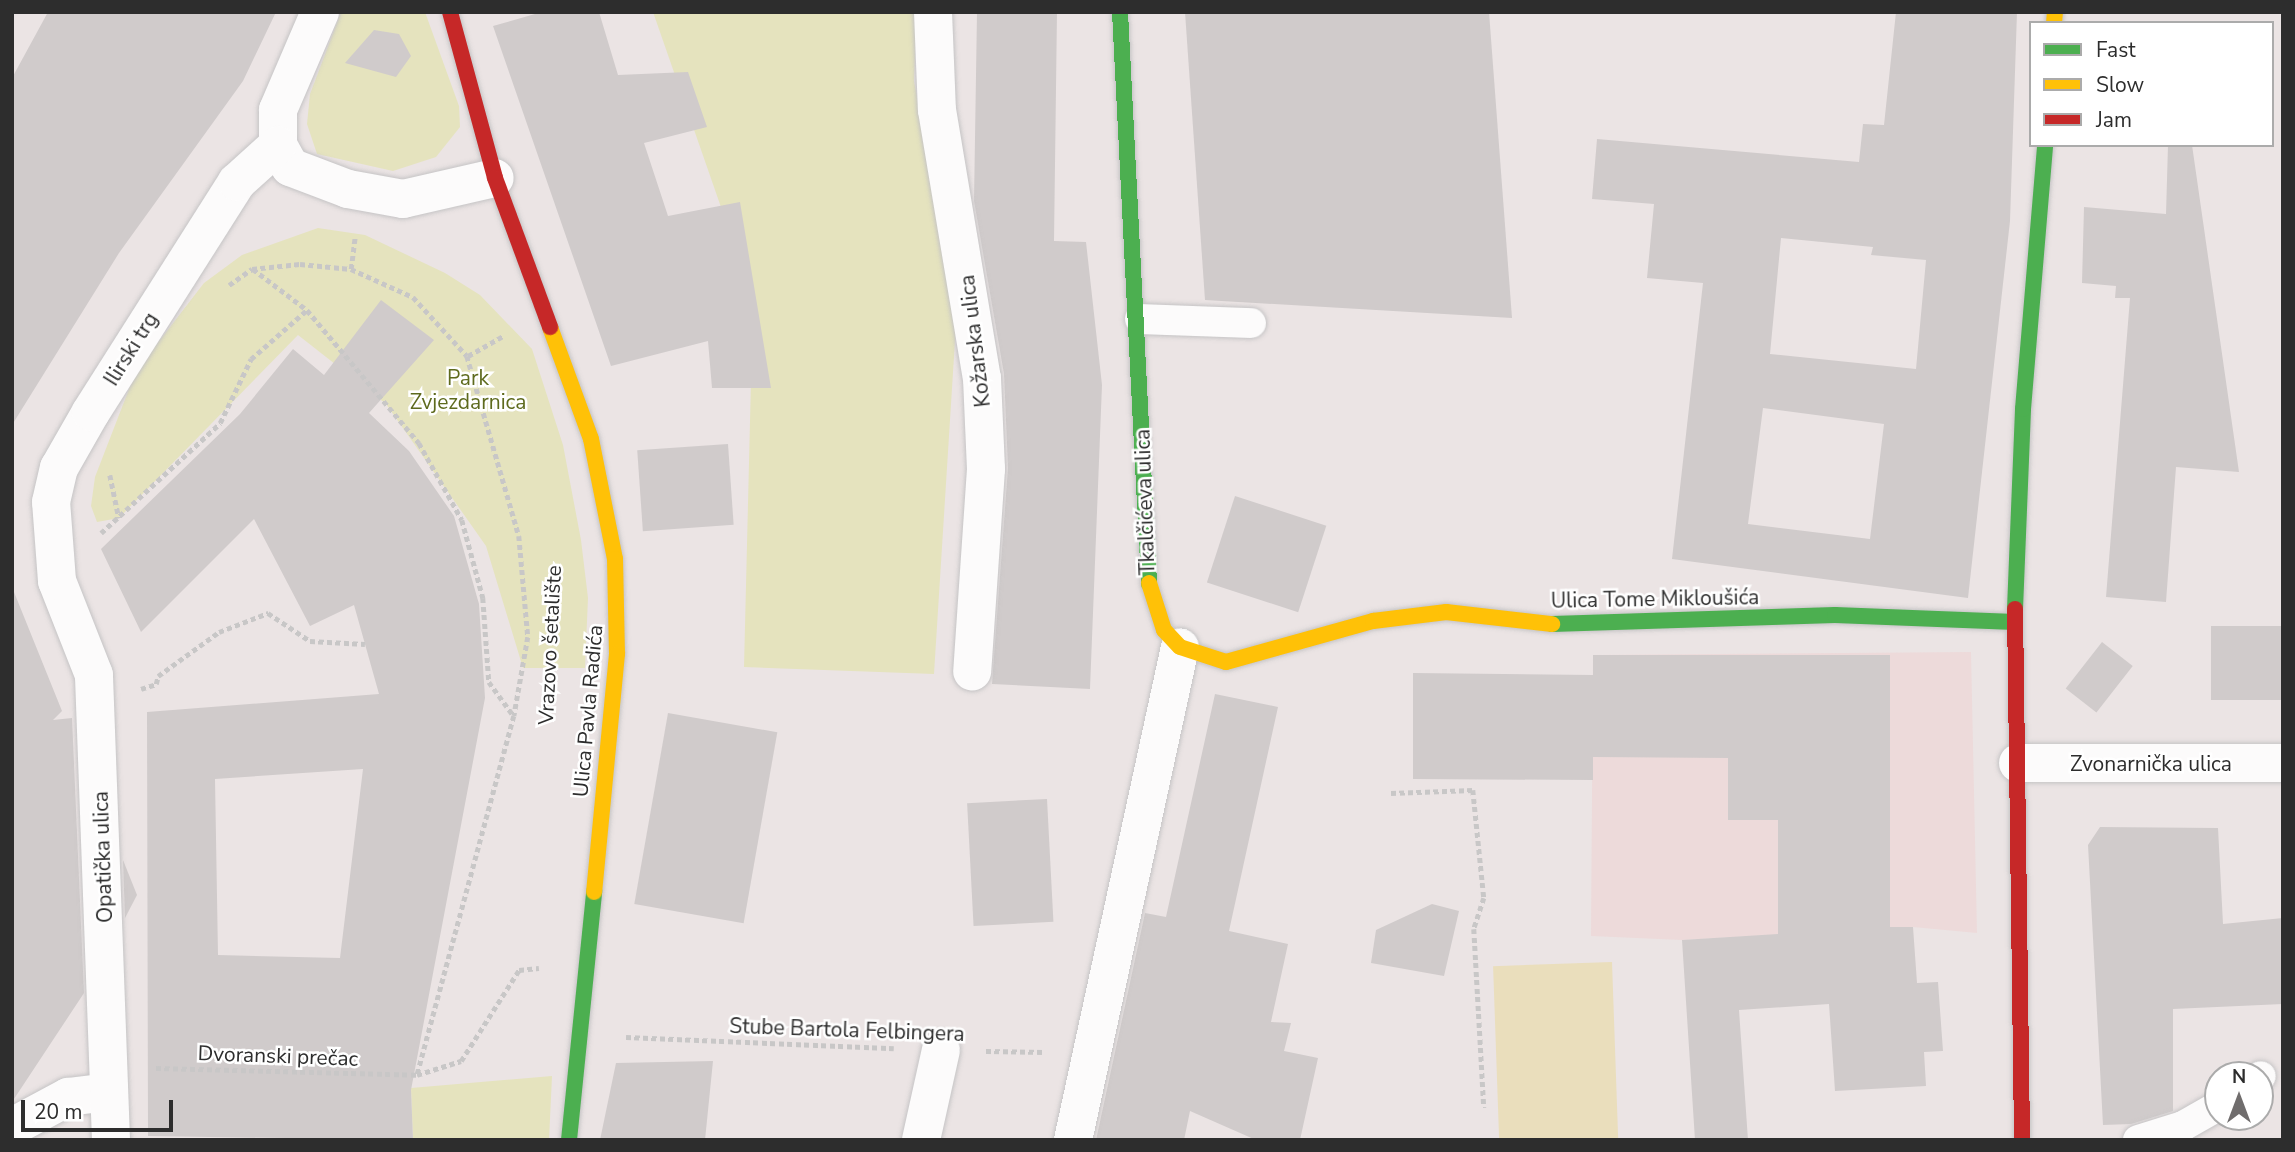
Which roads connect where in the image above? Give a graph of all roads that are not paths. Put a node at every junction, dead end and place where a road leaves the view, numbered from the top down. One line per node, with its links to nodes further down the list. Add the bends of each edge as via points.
1 (320, 12): 5 (street, via 284,90)
2 (450, 12): 7 (street)
3 (933, 12): 13 (street, Kožarska ulica, via 937,110 982,378 986,469)
4 (1120, 12): 8 (street, Tkalčićeva ulica)
5 (278, 145): 7 (street, via 300,173 368,194 430,197); 10 (street, Ilirski trg, via 237,182 59,468 48,528)
6 (2045, 147): 11 (street, via 2023,409)
7 (495, 178): 21 (street, Ulica Pavla Radića, via 590,439 615,559 616,668)
8 (1140, 319): 9 (lane); 12 (street, Tkalčićeva ulica, via 1146,576 1164,630)
9 (1251, 323)
10 (57, 582): 17 (street, Opatička ulica, via 94,675)
11 (2015, 622): 12 (street, Ulica Tome Mikloušića, via 1835,615 1565,625 1446,612 1373,621 1251,660 1226,662); 14 (street)
12 (1180, 647): 23 (street)
13 (972, 672)
14 (2018, 763): 15 (street, Zvonarnička ulica); 24 (street)
15 (2283, 763)
16 (941, 1050): 22 (street)
17 (109, 1092): 19 (street, via 68,1097); 20 (street, Opatička ulica)
18 (2204, 1114): 25 (lane)
19 (12, 1127)
20 (111, 1140)
21 (569, 1140)
22 (921, 1140)
23 (1073, 1140)
24 (2021, 1140)
25 (2138, 1140)

